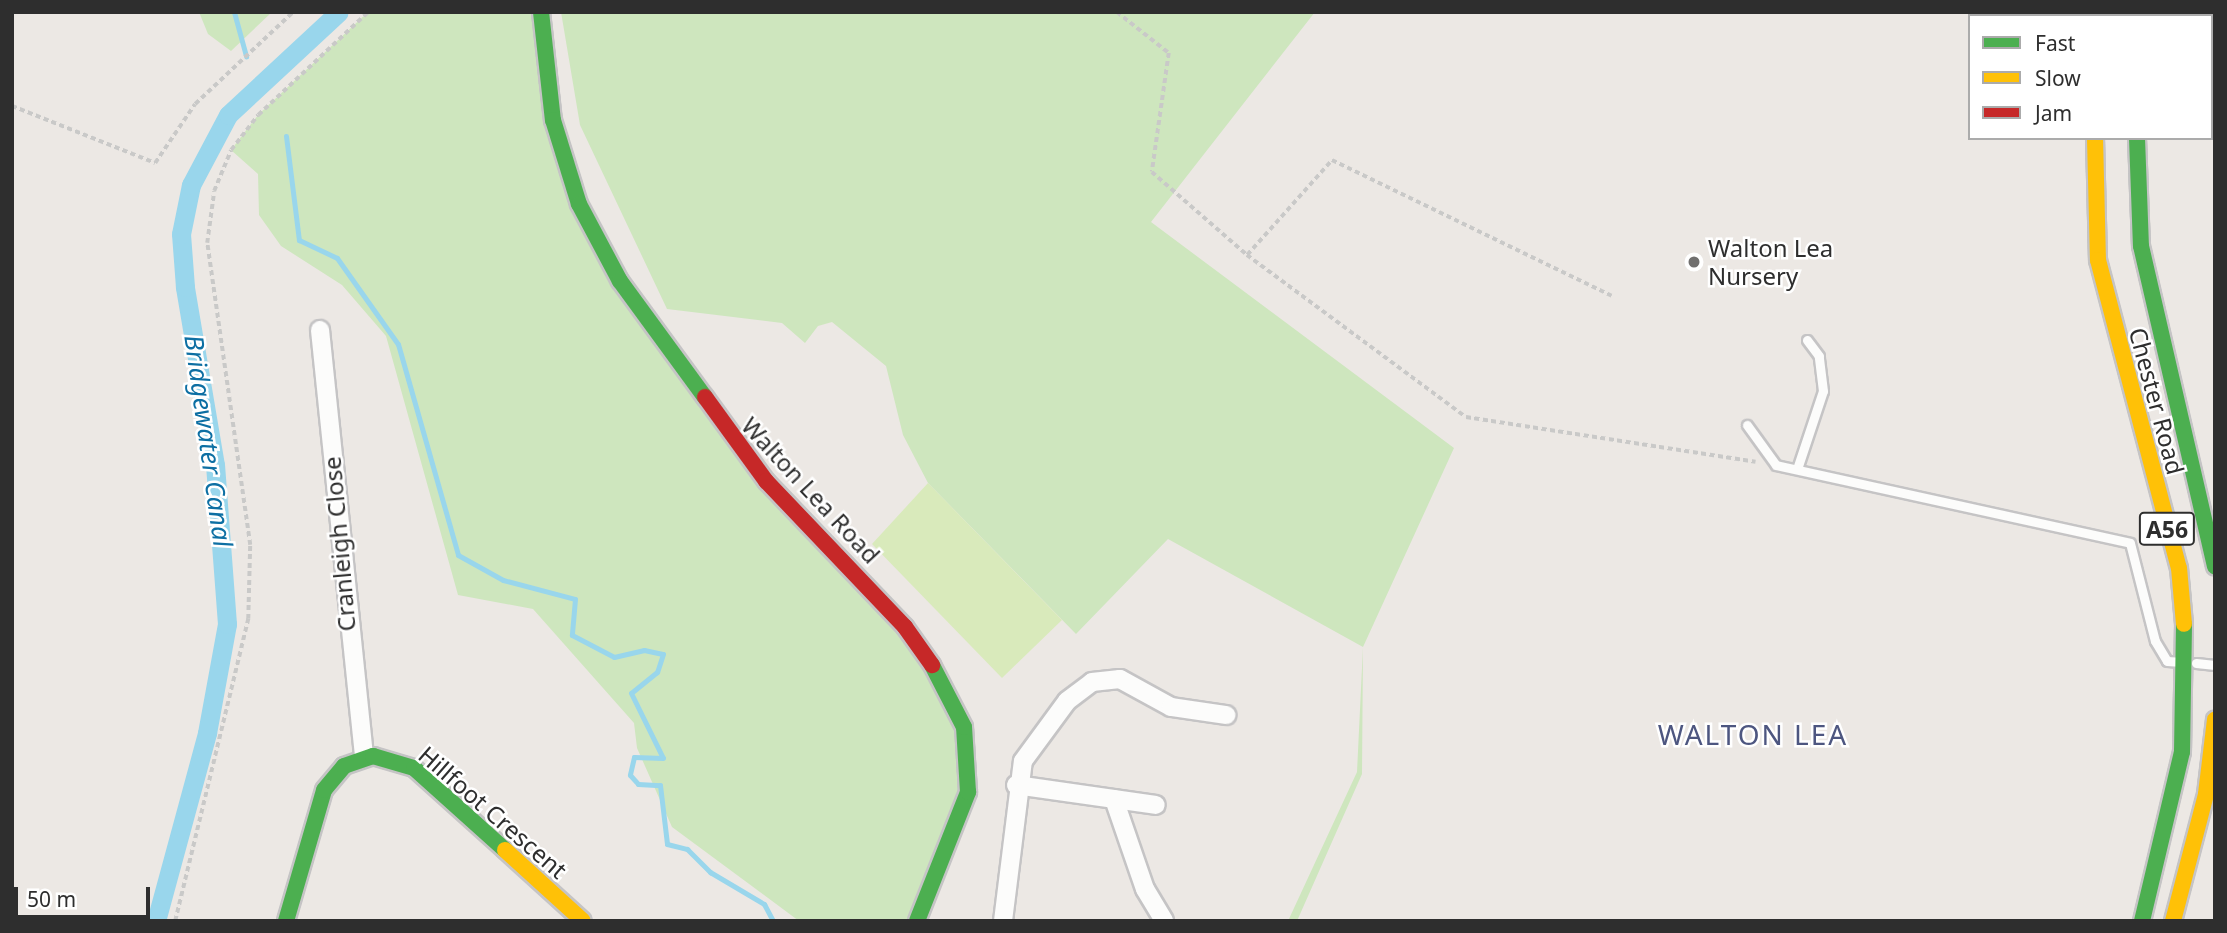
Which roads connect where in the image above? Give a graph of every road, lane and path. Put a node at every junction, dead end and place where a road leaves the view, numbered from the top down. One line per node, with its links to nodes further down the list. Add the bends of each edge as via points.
1 (293, 12): 5 (path, via 195,104 155,163)
2 (368, 12): 24 (path, via 258,115 231,150 214,191 207,243 248,532 248,619)
3 (541, 12): 27 (main road, Walton Lea Road, via 553,120 579,204 620,281 766,481 905,627 945,682 964,727 968,792)
4 (1117, 12): 8 (path, via 1169,53 1152,172)
5 (12, 106)
6 (2095, 140): 16 (main road, Chester Road / A56, via 2098,260 2179,568)
7 (2137, 140): 15 (main road, Chester Road / A56, via 2141,246)
8 (1247, 255): 9 (path, via 1332,160); 13 (path, via 1466,418)
9 (1612, 296)
10 (320, 330): 20 (street, Cranleigh Close)
11 (1807, 340): 14 (lane, via 1819,356 1823,391)
12 (1747, 425): 13 (lane)
13 (1776, 465): 14 (lane)
14 (1797, 469): 16 (lane, via 2130,543 2155,641 2167,661)
15 (2215, 568)
16 (2188, 662): 17 (lane); 30 (main road, Chester Road / A56, via 2182,752)
17 (2215, 665)
18 (1226, 715): 21 (street, via 1171,707 1120,679 1092,682 1035,739)
19 (2215, 720): 31 (main road, via 2206,794)
20 (364, 757): 25 (main road, via 336,773 324,790); 26 (main road, Hillfoot Crescent, via 414,768)
21 (1016, 785): 22 (street); 28 (street)
22 (1114, 799): 23 (street); 29 (street, via 1145,889)
23 (1156, 805)
24 (175, 921)
25 (286, 921)
26 (583, 921)
27 (917, 921)
28 (1003, 921)
29 (1164, 921)
30 (2141, 921)
31 (2174, 921)

